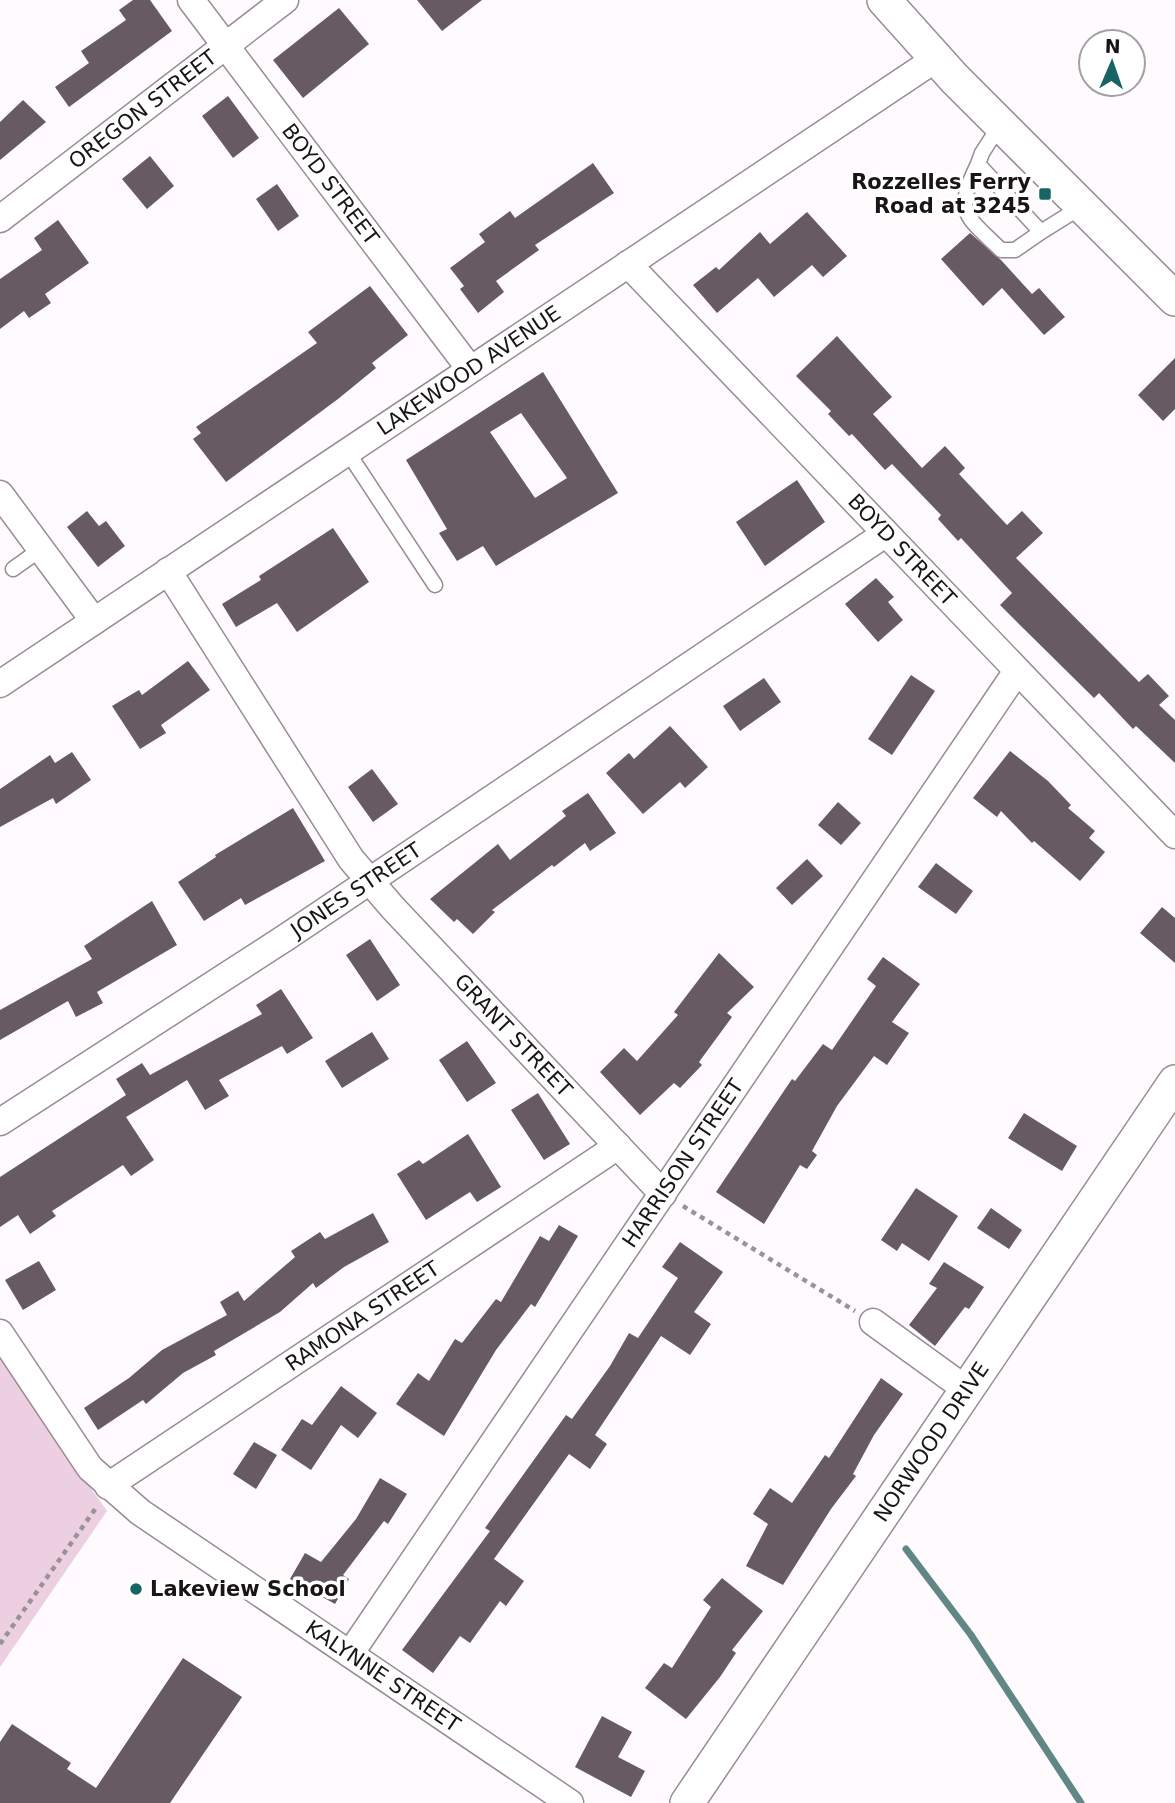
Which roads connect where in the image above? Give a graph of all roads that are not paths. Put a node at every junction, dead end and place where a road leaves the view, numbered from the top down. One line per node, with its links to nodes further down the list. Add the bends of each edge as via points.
1 (191, 0): 4 (street, BOYD STREET)
2 (285, 0): 4 (street, OREGON STREET)
3 (884, 0): 5 (street)
4 (227, 46): 9 (street, OREGON STREET); 13 (street, BOYD STREET)
5 (937, 58): 6 (street); 11 (street, LAKEWOOD AVENUE)
6 (1000, 125): 7 (lane); 8 (street)
7 (978, 164): 10 (lane); 10 (lane, via 964,194 967,217 1001,250 1015,250)
8 (1081, 207): 10 (lane); 12 (street)
9 (0, 219)
10 (1041, 232)
11 (628, 264): 13 (street, LAKEWOOD AVENUE); 16 (street, BOYD STREET)
12 (1175, 299)
13 (471, 369): 14 (street, LAKEWOOD AVENUE)
14 (347, 451): 19 (street, LAKEWOOD AVENUE); 20 (lane)
15 (0, 494): 17 (street)
16 (885, 534): 22 (street, BOYD STREET); 25 (street, JONES STREET)
17 (41, 549): 18 (lane); 21 (street)
18 (13, 569)
19 (168, 571): 21 (street, LAKEWOOD AVENUE); 25 (street, GRANT STREET)
20 (435, 585)
21 (94, 621): 23 (street, LAKEWOOD AVENUE)
22 (1017, 671): 24 (street, BOYD STREET); 29 (street, HARRISON STREET)
23 (0, 684)
24 (1175, 835)
25 (370, 882): 27 (street, JONES STREET); 28 (street, GRANT STREET)
26 (1175, 1082): 32 (street, NORWOOD DRIVE)
27 (0, 1122)
28 (618, 1146): 29 (street, GRANT STREET); 33 (street, RAMONA STREET)
29 (663, 1194): 34 (street, HARRISON STREET)
30 (873, 1322): 32 (street)
31 (0, 1333): 33 (street, KALYNNE STREET, via 89,1468)
32 (967, 1390): 36 (street, NORWOOD DRIVE)
33 (109, 1487): 34 (street, KALYNNE STREET)
34 (350, 1654): 35 (street, KALYNNE STREET)
35 (570, 1803)
36 (687, 1803)

